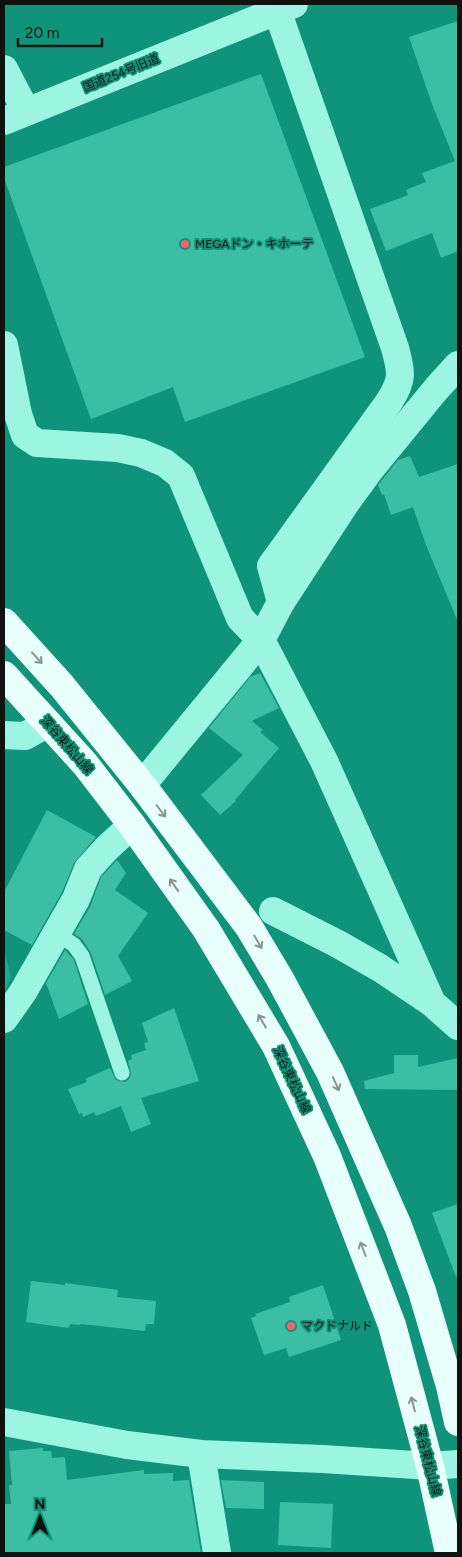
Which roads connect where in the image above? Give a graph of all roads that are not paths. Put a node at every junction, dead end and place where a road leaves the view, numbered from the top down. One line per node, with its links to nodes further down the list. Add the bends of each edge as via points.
1 (285, 7): 3 (street, 国道254号旧道); 6 (street, via 395,348 401,377 395,392 271,566)
2 (4, 69): 3 (street)
3 (15, 116)
4 (4, 345): 8 (street, via 25,435 37,443 118,448 141,453 165,463 181,476 240,618)
5 (458, 365): 6 (street, via 369,471)
6 (281, 602): 8 (street)
7 (4, 622): 12 (main road, one-way to 12, via 62,686)
8 (261, 640): 12 (street); 16 (street, via 324,761)
9 (4, 675): 10 (main road, 深谷東松山線)
10 (48, 723): 11 (street, via 25,736); 13 (main road, 深谷東松山線)
11 (4, 735)
12 (142, 785): 21 (main road, one-way to 21, via 249,927 330,1072 398,1226 422,1291)
13 (132, 825): 15 (street, via 88,869 76,899); 24 (main road, 深谷東松山線, one-way to 13, via 392,1325 328,1156 256,1011 206,929)
14 (273, 911): 16 (street, via 346,948)
15 (56, 933): 17 (street); 19 (lane, via 74,944 82,956)
16 (432, 1002): 18 (street)
17 (4, 1020)
18 (458, 1026)
19 (122, 1073)
20 (4, 1422): 22 (street, via 127,1445)
21 (458, 1422)
22 (201, 1454): 24 (street); 25 (street)
23 (458, 1464): 24 (street)
24 (430, 1466): 26 (main road, 深谷東松山線)
25 (217, 1553)
26 (449, 1553)

